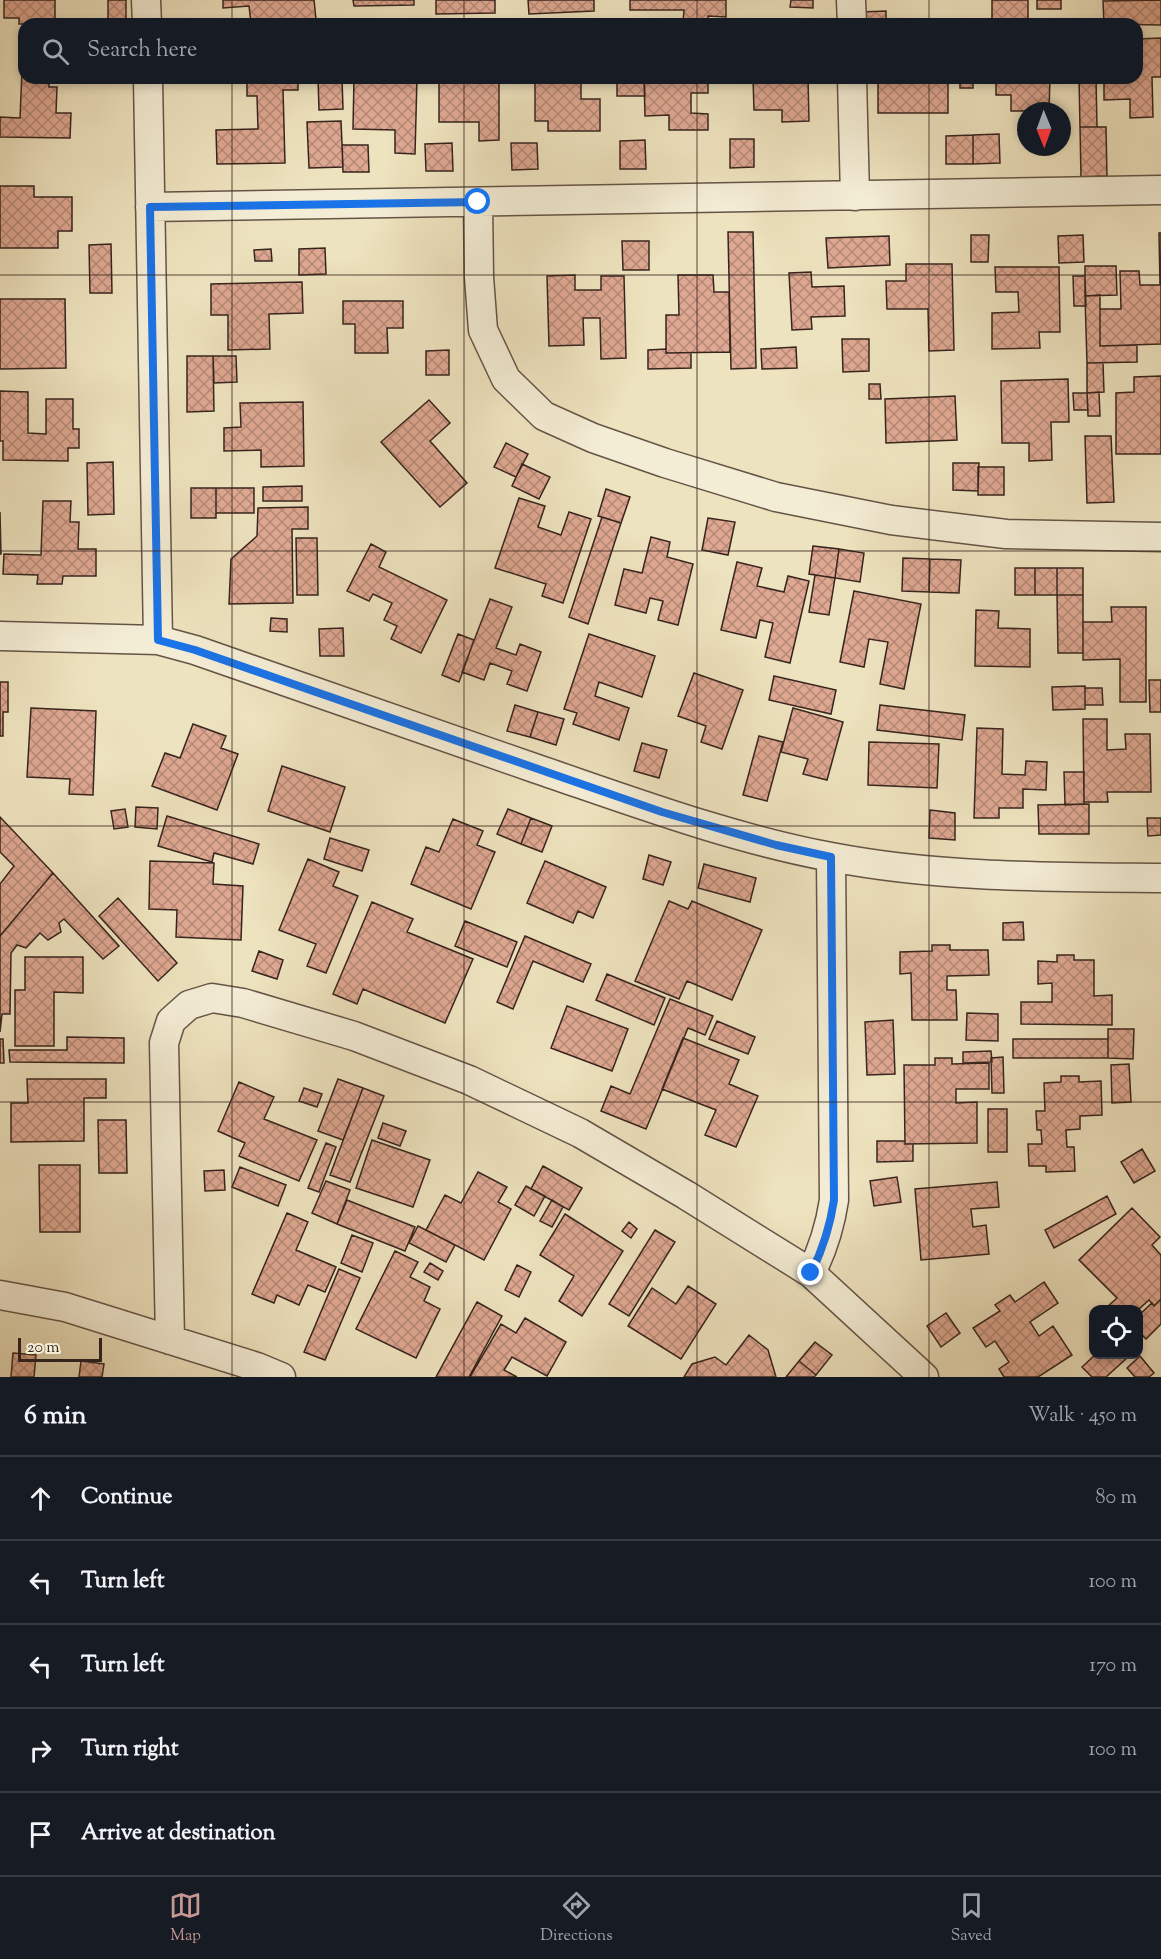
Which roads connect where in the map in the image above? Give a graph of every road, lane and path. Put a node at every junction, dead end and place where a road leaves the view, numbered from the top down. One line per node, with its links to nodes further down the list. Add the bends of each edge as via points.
1 (146, 0): 3 (street)
2 (851, 0): 4 (street)
3 (147, 18)
4 (852, 18)
5 (148, 84): 10 (street)
6 (852, 84): 8 (street)
7 (1161, 190): 8 (street)
8 (855, 196): 9 (street)
9 (478, 202): 10 (street); 11 (street, via 483,330 506,379 544,416 664,463 776,497 891,520 1006,534)
10 (150, 207): 13 (street)
11 (1161, 537)
12 (0, 636): 13 (street)
13 (158, 640): 14 (street, via 662,812)
14 (831, 857): 15 (street, via 960,874); 16 (street, via 834,1200 831,1225)
15 (1161, 878)
16 (811, 1273): 18 (street, via 580,1133 469,1080 354,1036 243,1003 212,998 189,1005 171,1021 164,1043); 20 (street)
17 (0, 1295): 18 (street, via 65,1307)
18 (170, 1340): 19 (street)
19 (281, 1377)
20 (924, 1377)

